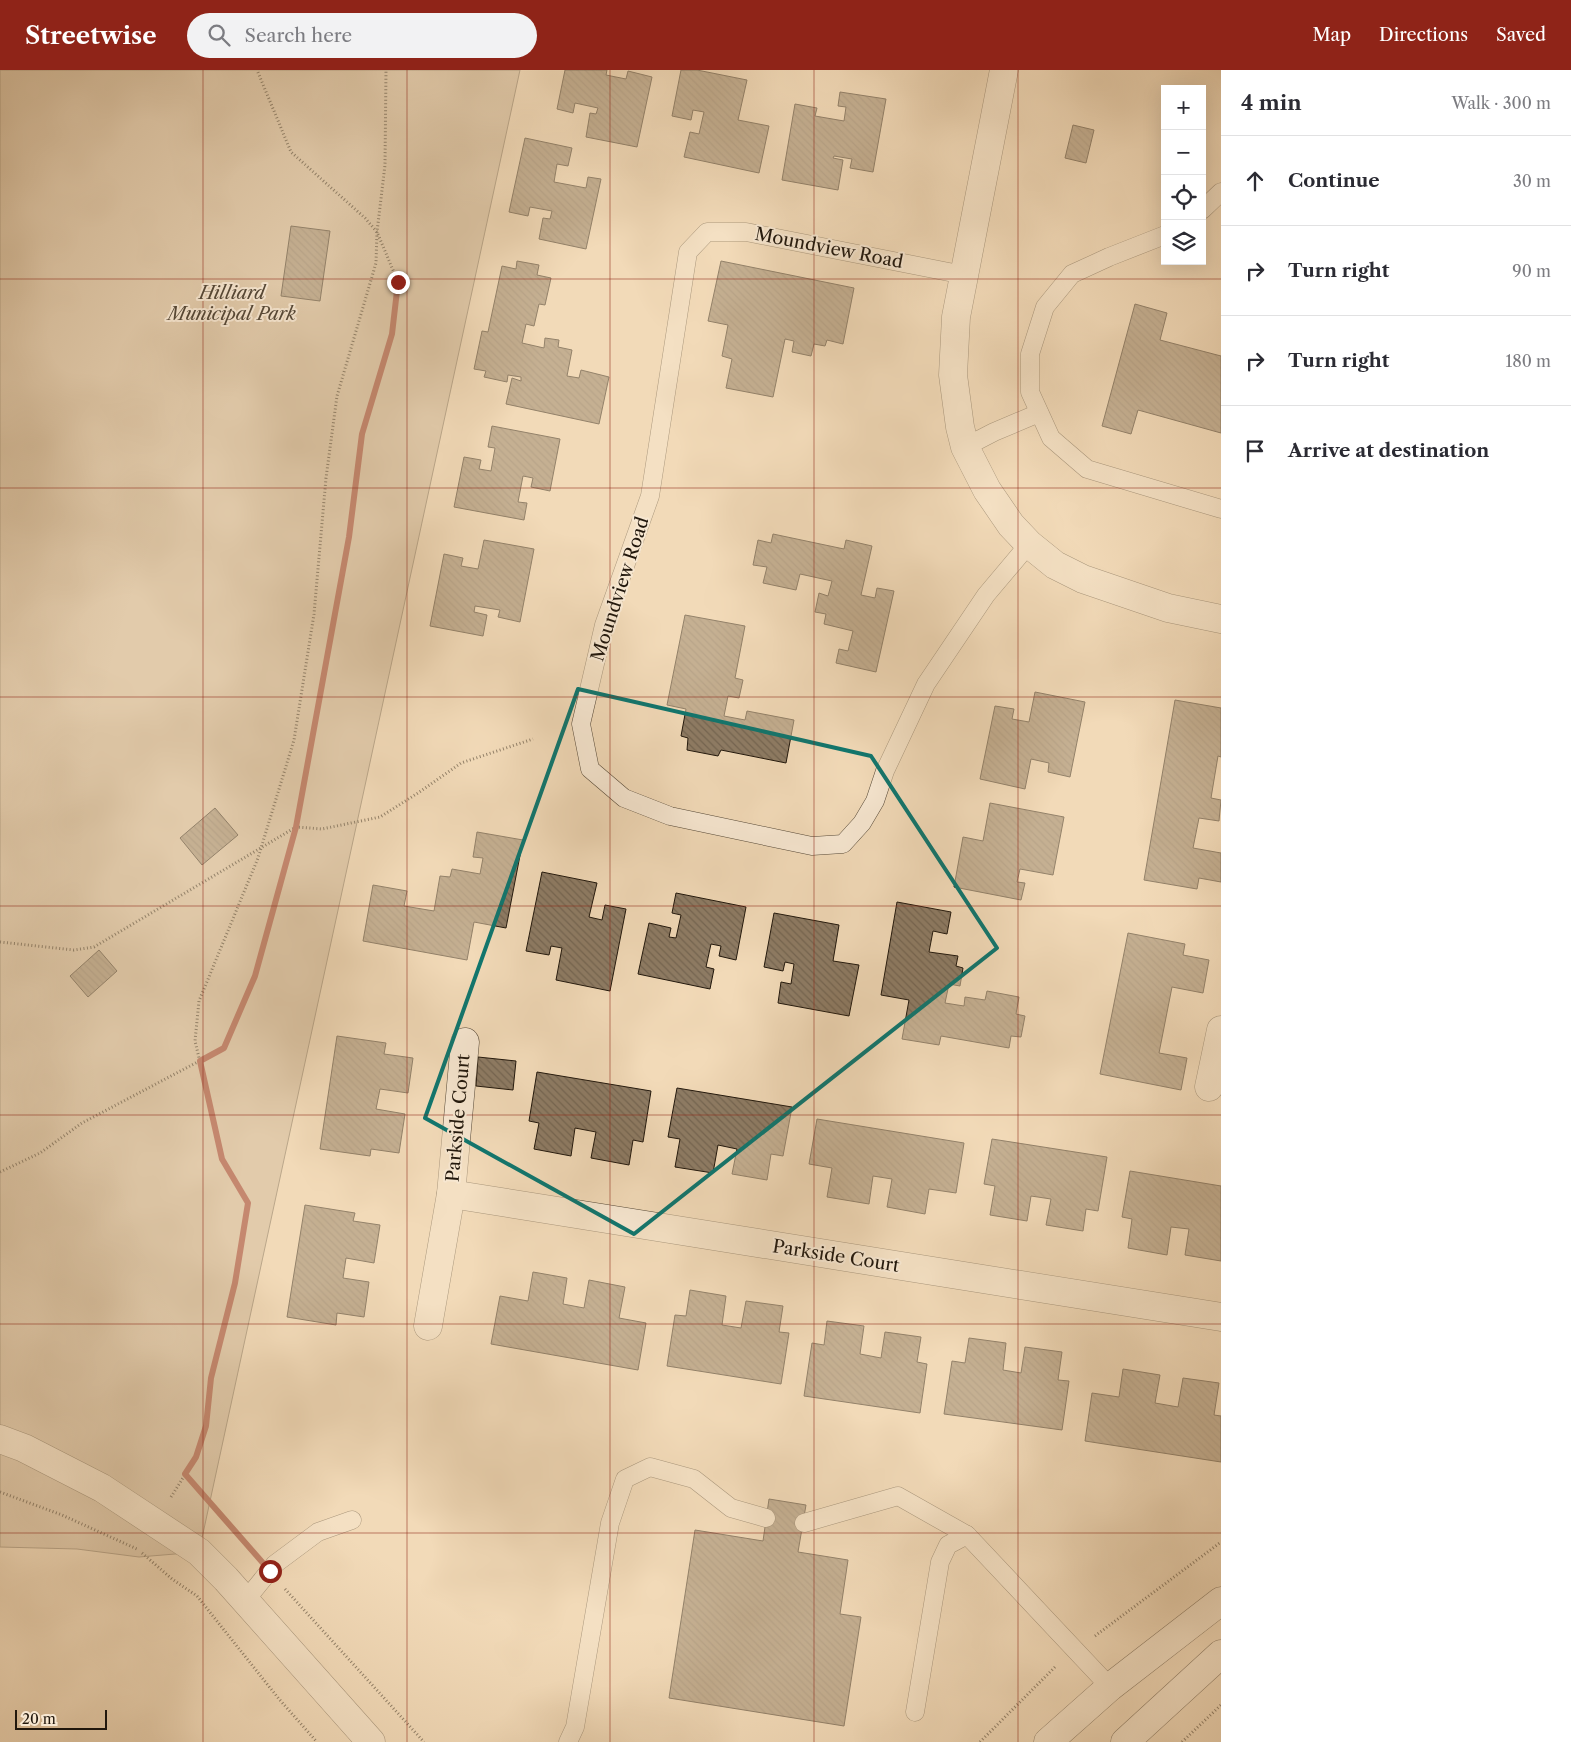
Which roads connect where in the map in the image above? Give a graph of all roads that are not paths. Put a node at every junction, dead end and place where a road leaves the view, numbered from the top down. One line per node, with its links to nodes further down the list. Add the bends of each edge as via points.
1 (1003, 76): 5 (street)
2 (1221, 192): 3 (lane)
3 (1206, 206)
4 (1161, 237): 6 (lane, via 1072,274 1045,306 1030,354 1030,392)
5 (964, 275): 7 (street, via 956,317 953,375); 9 (lane, Moundview Road, via 746,232 707,232 688,252 650,496 604,625 581,724 590,769 624,798 670,816 812,846 843,844 862,823 875,801 884,771 926,684 986,595)
6 (1039, 413): 7 (lane); 8 (lane, via 1051,438 1087,469)
7 (965, 447): 9 (street, via 1010,525)
8 (1221, 509)
9 (1029, 544): 10 (street, via 1055,565 1083,580 1168,608)
10 (1221, 619)
11 (1221, 1030): 13 (street)
12 (465, 1042): 14 (street, Parkside Court)
13 (1208, 1087)
14 (451, 1194): 15 (street, Parkside Court); 16 (street, Parkside Court)
15 (1221, 1317)
16 (428, 1326)
17 (0, 1440): 22 (street, via 24,1448 102,1488 133,1508 198,1552)
18 (766, 1518): 28 (lane, via 732,1508 694,1479 650,1467 625,1479 610,1523 576,1727)
19 (352, 1520): 22 (lane, via 318,1532 275,1564)
20 (804, 1523): 21 (lane, via 898,1496)
21 (968, 1535): 25 (lane); 26 (lane, via 948,1545 940,1562)
22 (245, 1601): 27 (street)
23 (1221, 1601): 25 (street)
24 (1221, 1654): 30 (street)
25 (1110, 1687): 29 (street)
26 (915, 1712)
27 (371, 1742)
28 (568, 1742)
29 (1048, 1742)
30 (1125, 1742)

